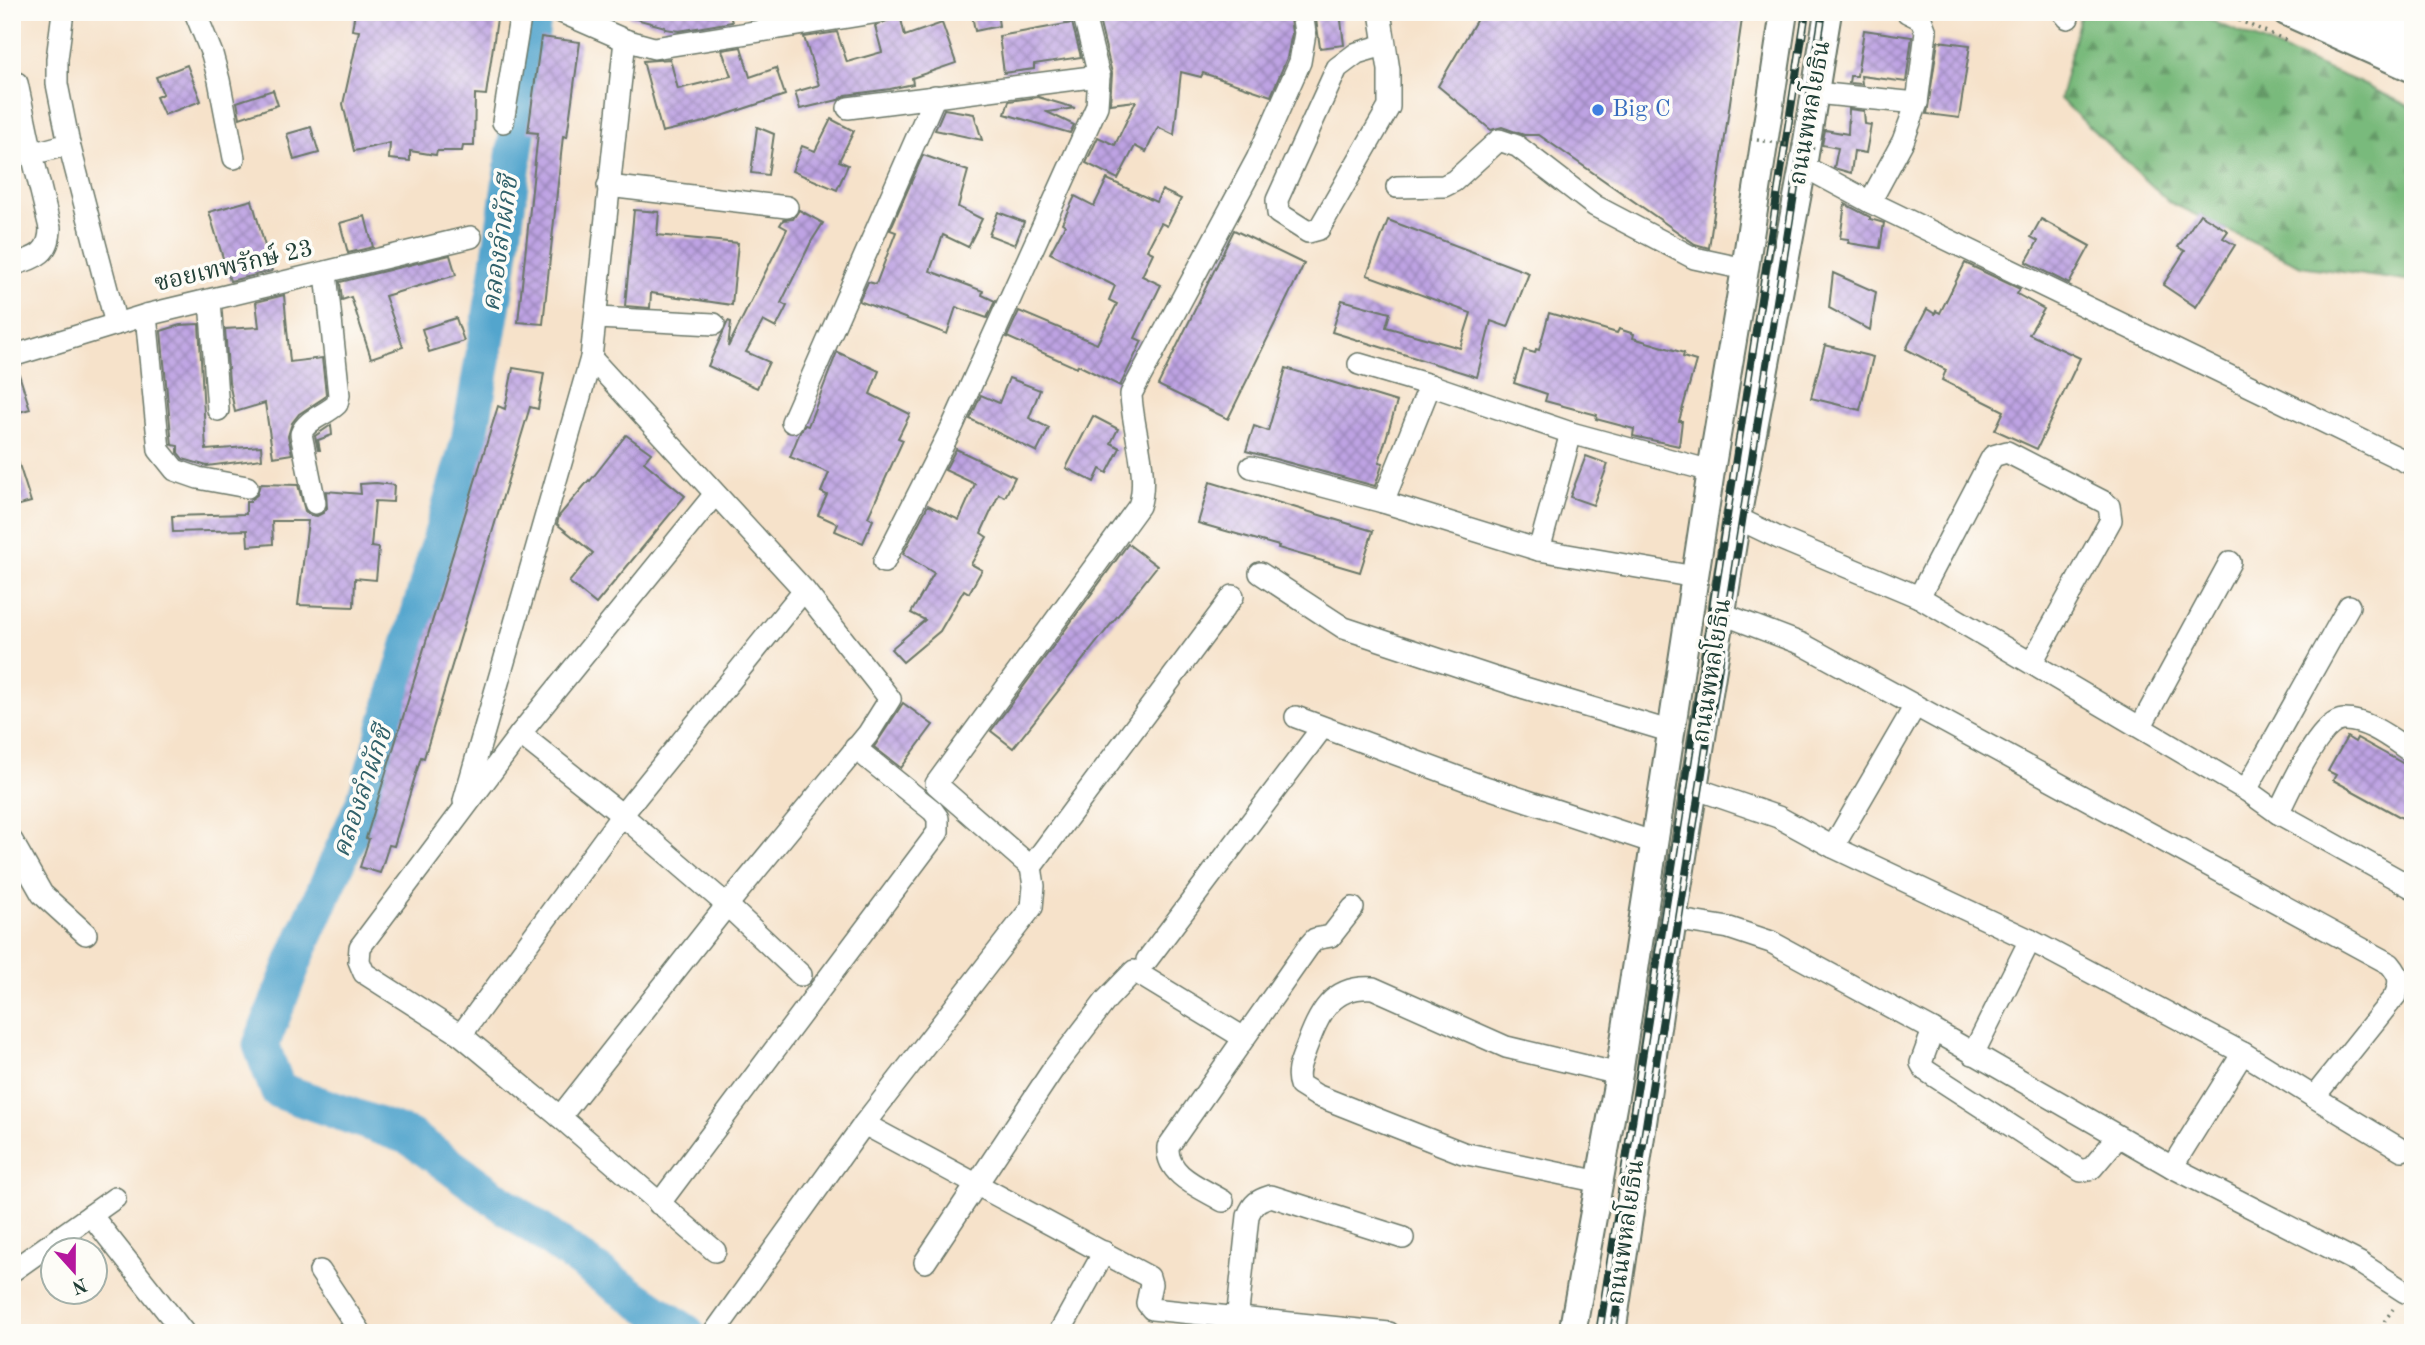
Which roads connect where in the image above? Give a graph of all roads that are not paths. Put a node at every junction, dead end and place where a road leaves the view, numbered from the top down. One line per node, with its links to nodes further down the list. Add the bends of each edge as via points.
1 (63, 12): 28 (street, via 57,84)
2 (195, 12): 30 (street, via 219,80)
3 (521, 12): 27 (street)
4 (879, 12): 15 (street)
5 (1083, 12): 21 (street)
6 (1302, 12): 87 (street, via 1305,33 1300,62 1257,159 1131,394 1141,471 1139,506 936,784)
7 (1380, 12): 18 (street)
8 (1784, 12): 38 (main road, ถนนพหลโยธิน)
9 (1828, 12): 23 (main road, ถนนพหลโยธิน)
10 (1907, 12): 25 (street, via 1921,19 1926,32)
11 (2286, 12): 20 (main road)
12 (2341, 12): 19 (main road)
13 (2387, 12): 16 (main road)
14 (563, 13): 17 (street)
15 (778, 19): 17 (street, via 654,48)
16 (2413, 24)
17 (625, 40): 32 (street)
18 (1384, 45): 18 (street, via 1390,107 1319,229 1307,232 1278,213 1277,200 1336,68 1357,53)
19 (2413, 45)
20 (2413, 69)
21 (1099, 76): 24 (street); 61 (street, via 1097,106 953,425)
22 (17, 83): 29 (street)
23 (1815, 93): 25 (street); 31 (main road, ถนนพหลโยธิน)
24 (935, 96): 26 (street); 50 (street)
25 (1917, 103): 34 (street, via 1903,141)
26 (848, 108)
27 (503, 122)
28 (69, 144): 29 (street); 43 (street)
29 (32, 154): 37 (street, via 50,241 34,258)
30 (234, 158)
31 (1803, 166): 34 (street); 59 (main road, ถนนพหลโยธิน)
32 (608, 186): 35 (street); 42 (street)
33 (1397, 187): 38 (street, via 1444,186 1499,141 1517,146 1595,206 1694,258)
34 (1870, 202): 52 (street)
35 (788, 207)
36 (471, 237): 39 (street, ซอยเทพรักษ์ 23)
37 (12, 265)
38 (1745, 269): 54 (main road, ถนนพหลโยธิน)
39 (326, 272): 40 (street, ซอยเทพรักษ์ 23); 58 (street, via 339,395 337,404 309,422 301,434)
40 (209, 300): 41 (street, ซอยเทพรักษ์ 23); 49 (street)
41 (146, 315): 43 (street, ซอยเทพรักษ์ 23); 55 (street, via 159,450 175,471)
42 (597, 318): 44 (street); 46 (street)
43 (116, 324): 45 (street, ซอยเทพรักษ์ 23)
44 (713, 324)
45 (12, 356)
46 (591, 358): 56 (street); 81 (street)
47 (1359, 364): 48 (street)
48 (1430, 385): 51 (street); 57 (street)
49 (218, 410)
50 (792, 422)
51 (1571, 433): 54 (street); 60 (street)
52 (2413, 465)
53 (1251, 467): 57 (street)
54 (1711, 471): 64 (main road, ถนนพหลโยธิน)
55 (247, 487)
56 (715, 494): 65 (street); 76 (street)
57 (1383, 502): 60 (street)
58 (315, 503)
59 (1737, 518): 67 (street); 69 (main road, ถนนพหลโยธิน)
60 (1539, 550): 64 (street)
61 (884, 562)
62 (2230, 562): 73 (street)
63 (1260, 573): 75 (street, via 1344,628)
64 (1695, 577): 75 (main road, ถนนพหลโยธิน)
65 (804, 590): 77 (street, via 890,696 889,704); 83 (street)
66 (1233, 596): 87 (street)
67 (1919, 597): 70 (street); 70 (street, via 1990,461 2000,452 2104,502 2111,520)
68 (2349, 606): 80 (street)
69 (1723, 614): 71 (street, via 1802,644); 79 (main road, ถนนพหลโยธิน)
70 (2032, 662): 73 (street)
71 (1915, 706): 86 (street); 103 (street, via 2390,964 2400,977 2395,996)
72 (1296, 717): 74 (street)
73 (2141, 726): 80 (street)
74 (1322, 728): 85 (street); 94 (street)
75 (1672, 732): 85 (main road, ถนนพหลโยธิน)
76 (520, 734): 81 (street); 83 (street)
77 (855, 748): 89 (street); 113 (street, via 933,811 938,832)
78 (2413, 753): 82 (street, via 2363,724 2335,722 2314,746)
79 (1694, 788): 86 (street, via 1778,817); 91 (main road, ถนนพหลโยธิน)
80 (2246, 790): 82 (street)
81 (461, 813): 97 (street, via 360,947 359,961 364,973)
82 (2278, 813): 88 (street)
83 (622, 815): 89 (street); 97 (street)
84 (12, 841): 92 (street, via 42,894)
85 (1655, 843): 101 (main road, ถนนพหลโยธิน)
86 (1833, 847): 93 (street)
87 (1031, 867): 105 (street, via 1034,901 1029,912)
88 (2413, 888)
89 (727, 905): 95 (street); 104 (street)
90 (1353, 908): 98 (street, via 1331,936 1315,939 1308,947)
91 (1673, 919): 96 (street, via 1730,928 1771,943); 102 (main road, ถนนพหลโยธิน)
92 (86, 934)
93 (2030, 940): 99 (street); 100 (street)
94 (1147, 960)
95 (801, 975)
96 (1933, 1030): 99 (street); 106 (street, via 1921,1063 1925,1070 2081,1171 2092,1168)
97 (461, 1035): 104 (street)
98 (1244, 1038): 110 (street, via 1134,971 1054,1068); 112 (street, via 1168,1147 1171,1166 1180,1175)
99 (1973, 1054): 106 (street)
100 (2243, 1054): 103 (street); 108 (street)
101 (1618, 1078): 102 (main road); 109 (main road, ถนนพหลโยธิน); 109 (street, via 1506,1047 1373,988 1357,987 1325,1008 1298,1069 1300,1085 1316,1095 1463,1153)
102 (1649, 1082): 129 (main road, ถนนพหลโยธิน)
103 (2314, 1097): 107 (street)
104 (560, 1117): 113 (street)
105 (864, 1124): 110 (street); 125 (street)
106 (2118, 1137): 108 (street)
107 (2402, 1150)
108 (2172, 1167): 121 (street, via 2360,1263)
109 (1600, 1182): 128 (main road, ถนนพหลโยธิน)
110 (976, 1185): 117 (street); 118 (street)
111 (115, 1198): 114 (street)
112 (1223, 1201)
113 (659, 1204): 116 (street)
114 (91, 1215): 119 (street); 123 (street)
115 (1404, 1238): 122 (street, via 1271,1196 1258,1200 1248,1216)
116 (715, 1251)
117 (1104, 1252): 122 (street, via 1149,1277 1147,1303 1152,1309); 126 (street)
118 (925, 1262)
119 (12, 1271)
120 (320, 1271): 124 (street)
121 (2407, 1296)
122 (1237, 1326): 127 (street)
123 (184, 1333)
124 (361, 1333)
125 (714, 1333)
126 (1059, 1333)
127 (1389, 1333)
128 (1572, 1333)
129 (1612, 1333)

